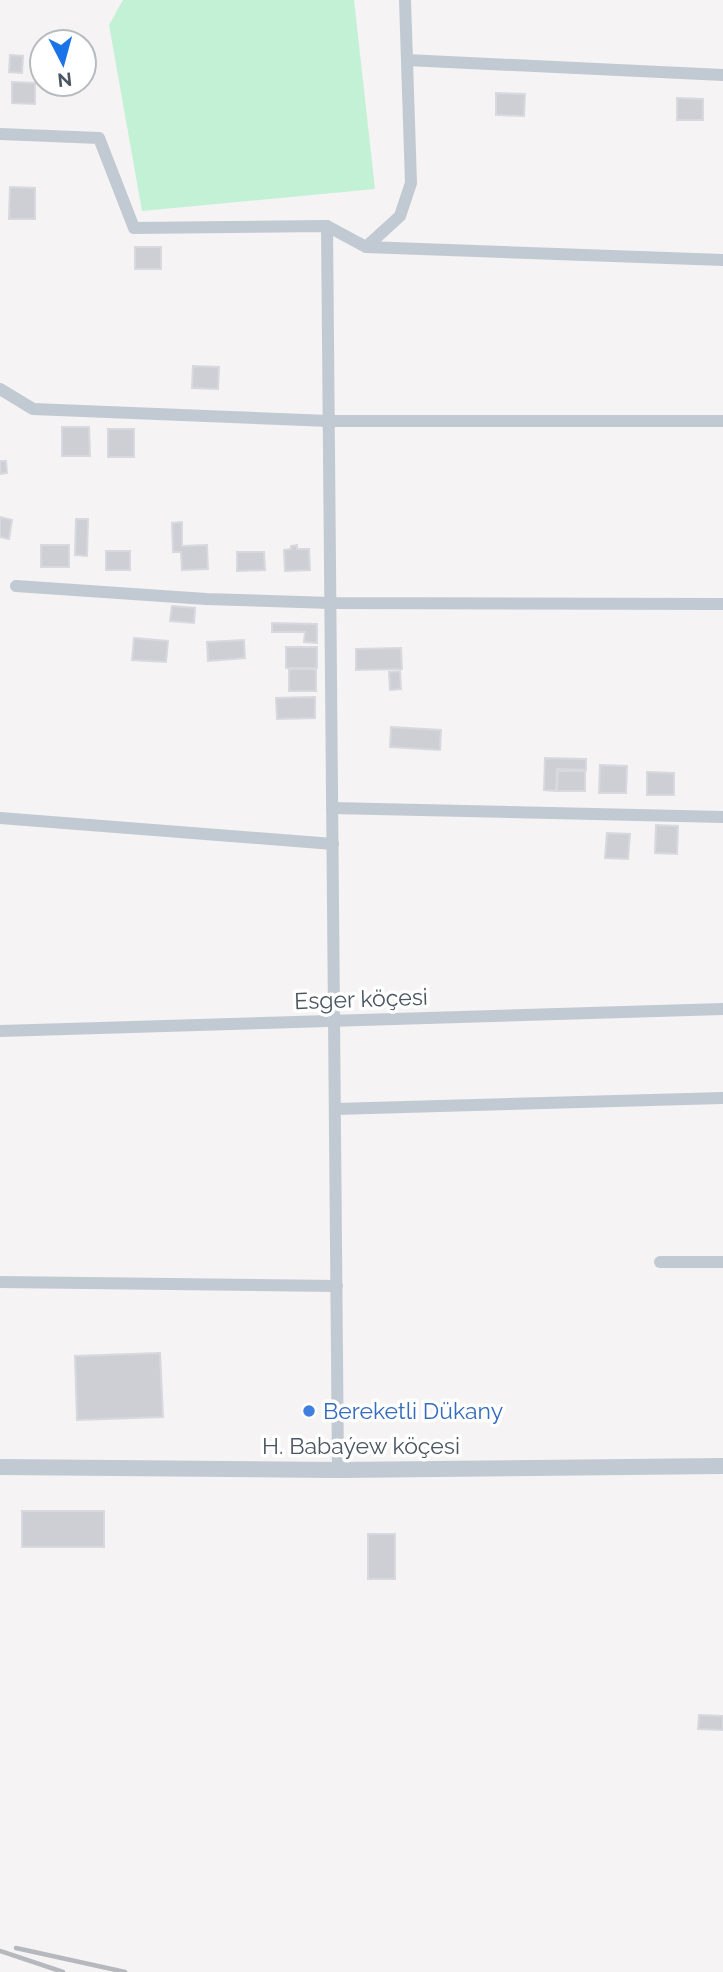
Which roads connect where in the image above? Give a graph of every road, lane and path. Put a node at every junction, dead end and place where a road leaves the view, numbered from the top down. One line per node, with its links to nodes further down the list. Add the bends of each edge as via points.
1 (405, 0): 2 (street)
2 (407, 60): 3 (street); 6 (street, via 411,183 401,216)
3 (723, 75)
4 (0, 134): 5 (street, via 99,138 134,229)
5 (327, 226): 6 (street); 9 (street)
6 (366, 247): 7 (street)
7 (723, 260)
8 (0, 389): 9 (street, via 33,409)
9 (329, 421): 10 (street); 12 (street)
10 (723, 421)
11 (16, 586): 12 (street)
12 (331, 603): 13 (street); 14 (street)
13 (723, 604)
14 (332, 808): 15 (street); 17 (street)
15 (723, 817)
16 (0, 818): 17 (street)
17 (333, 844): 19 (street)
18 (723, 1009): 19 (street, Esger köçesi)
19 (334, 1020): 20 (street, Esger köçesi); 22 (street)
20 (0, 1031)
21 (723, 1098): 22 (street)
22 (335, 1109): 26 (street)
23 (660, 1262): 24 (street)
24 (723, 1262)
25 (0, 1282): 26 (street)
26 (337, 1286): 29 (street)
27 (723, 1466): 29 (street, H. Babaýew köçesi)
28 (0, 1467): 29 (street, H. Babaýew köçesi)
29 (338, 1470)

